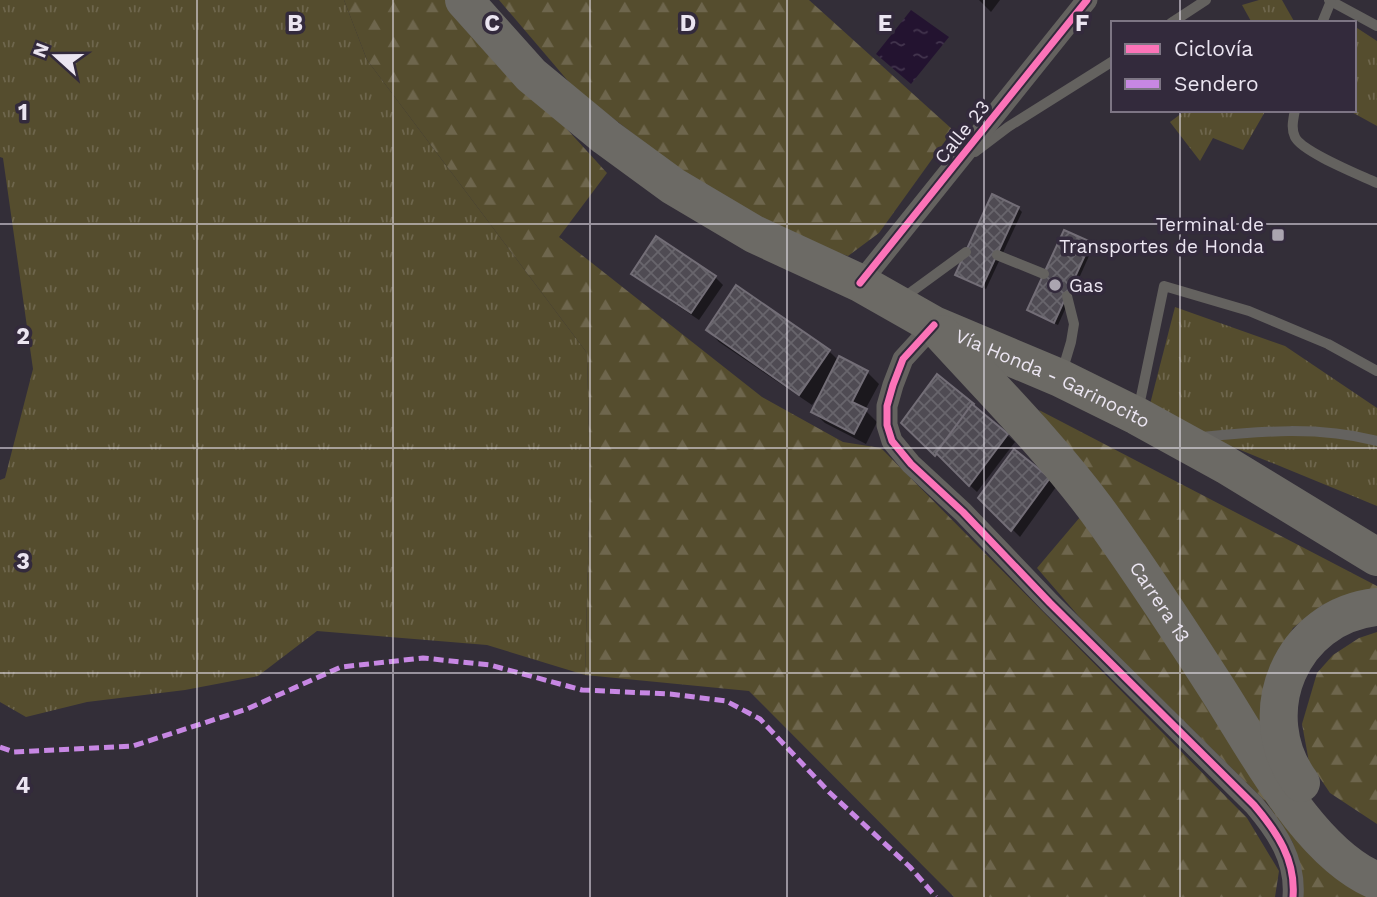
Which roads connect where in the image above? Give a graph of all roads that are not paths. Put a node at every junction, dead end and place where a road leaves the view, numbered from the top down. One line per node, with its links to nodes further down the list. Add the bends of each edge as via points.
1 (464, 0): 15 (highway, Vía Honda - Garinocito, via 531,75 673,186 754,234)
2 (1087, 0): 10 (street, Calle 23)
3 (1206, 0): 5 (lane)
4 (1330, 0): 6 (lane); 7 (lane)
5 (1174, 21)
6 (1323, 21)
7 (1377, 26)
8 (1111, 62): 10 (lane, via 1008,127)
9 (1295, 112): 11 (lane, via 1292,129 1297,141)
10 (954, 168): 15 (street, Calle 23)
11 (1377, 183)
12 (966, 252): 17 (lane)
13 (997, 254): 14 (lane)
14 (1044, 274)
15 (860, 283): 17 (highway, Vía Honda - Garinocito)
16 (1067, 296): 20 (lane, via 1074,324)
17 (896, 303): 18 (highway, Vía Honda - Garinocito)
18 (934, 324): 20 (highway, Vía Honda - Garinocito); 29 (highway, Carrera 13, via 1096,508 1300,817 1329,849); 30 (street, via 903,359 893,385 887,415 892,442 1254,805 1286,848)
19 (1377, 371): 21 (lane, via 1328,344 1249,311 1164,286)
20 (1060, 378): 21 (highway, Vía Honda - Garinocito)
21 (1137, 416): 22 (highway, Vía Honda - Garinocito)
22 (1178, 439): 23 (lane, via 1269,430); 24 (highway, Vía Honda - Garinocito)
23 (1377, 440)
24 (1226, 465): 25 (highway); 26 (highway, Vía Honda - Garinocito)
25 (1377, 527)
26 (1377, 557)
27 (1377, 607): 28 (highway, via 1328,622 1302,646 1284,678 1278,707 1280,738 1294,774 1316,805)
28 (1377, 852)
29 (1377, 881)
30 (1293, 897)

